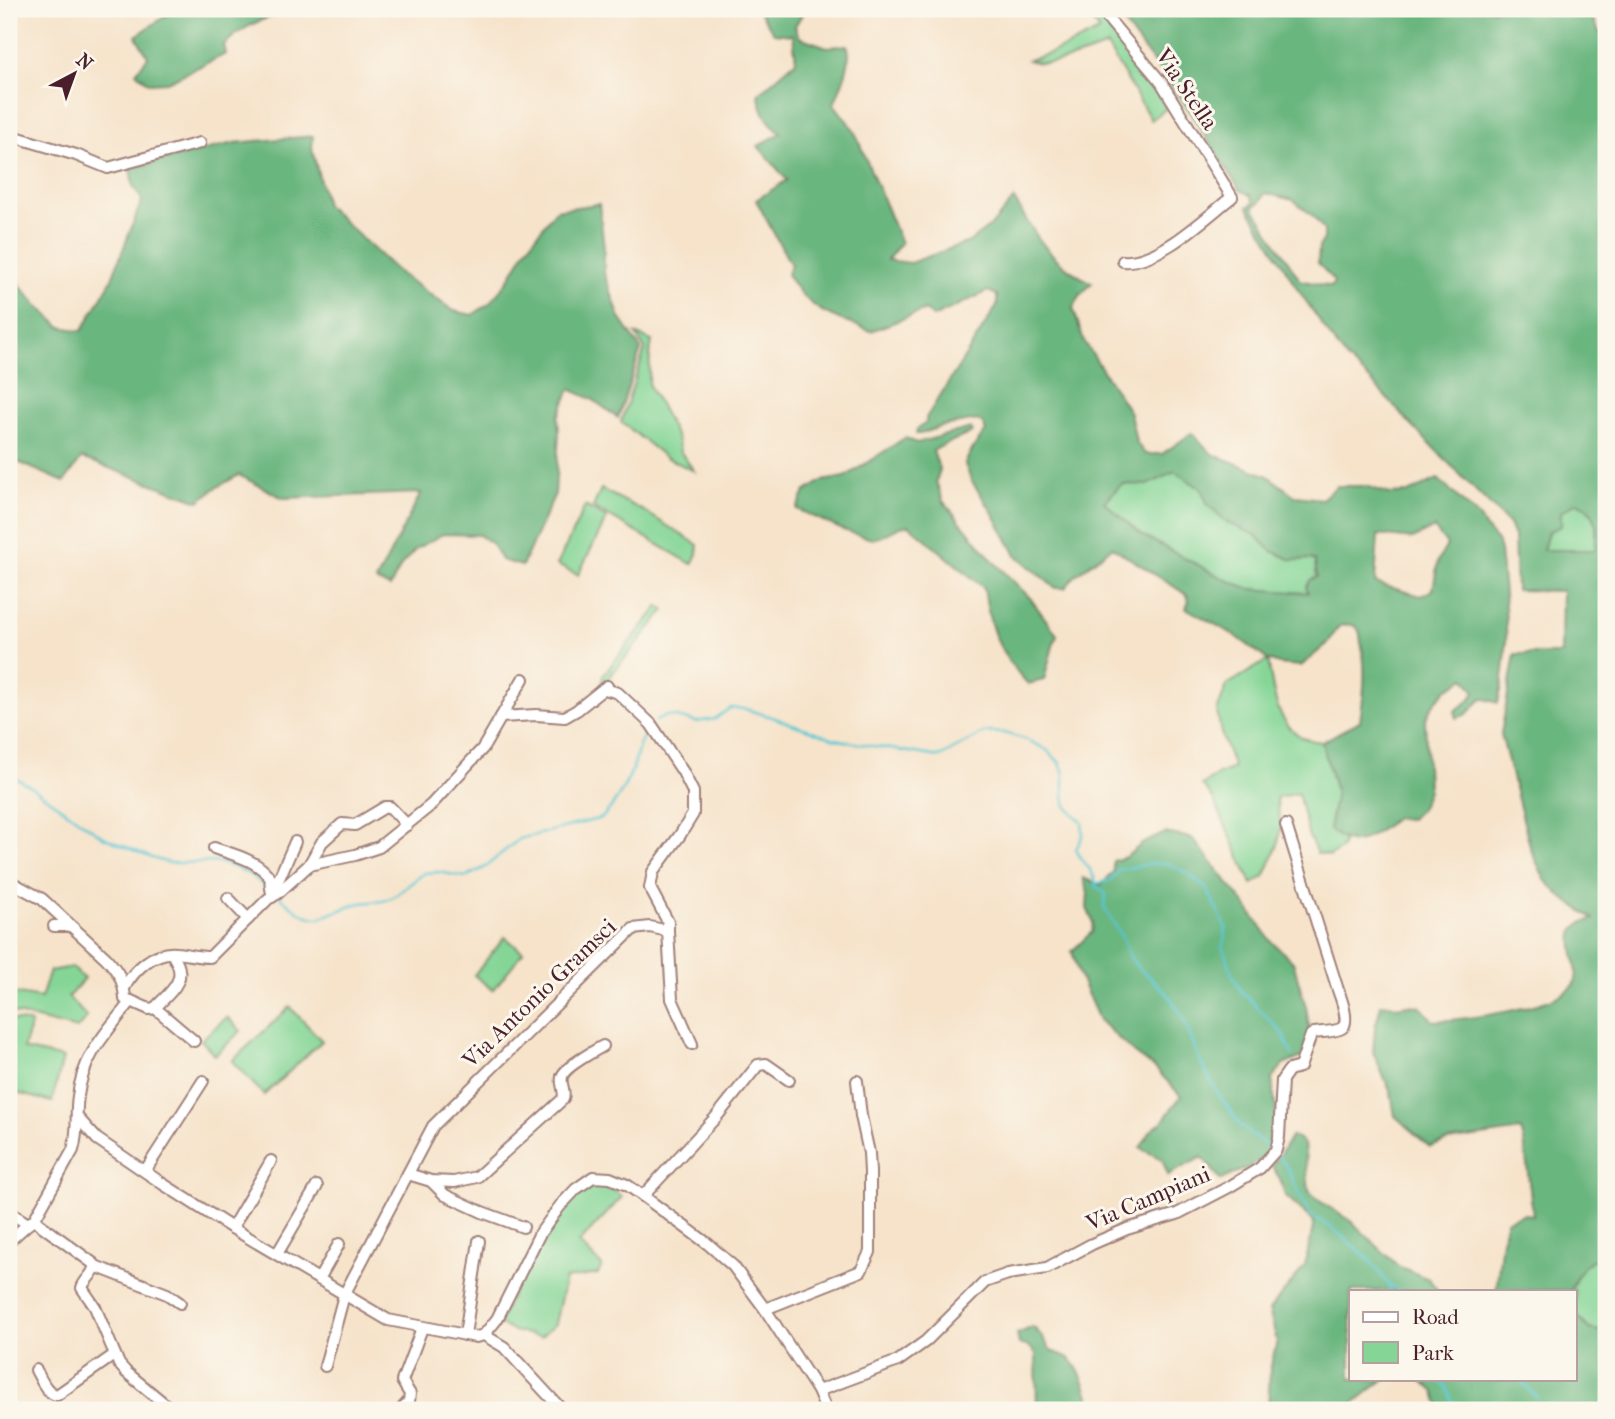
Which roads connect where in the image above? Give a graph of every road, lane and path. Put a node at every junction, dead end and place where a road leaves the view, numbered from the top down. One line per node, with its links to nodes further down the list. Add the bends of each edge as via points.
1 (1100, 9): 4 (street, Via Stella, via 1161,82 1232,197 1153,255)
2 (9, 135): 3 (street, via 108,168)
3 (201, 143)
4 (1123, 261)
5 (523, 678): 6 (street)
6 (501, 717): 7 (street, via 467,768); 18 (street, via 565,717 606,688 618,693 651,724 693,792 692,814 653,872 650,888)
7 (407, 825): 11 (street, via 379,847); 11 (street, via 390,807 355,825 342,824 322,842)
8 (1286, 825): 56 (street, Via Campiani, via 1345,1020 1341,1029 1311,1035 1300,1067 1282,1080 1279,1137 1268,1160 1177,1214 1127,1229 1047,1268 985,1282 898,1362)
9 (295, 842): 13 (street)
10 (214, 848): 13 (street, via 248,859 270,877)
11 (309, 865): 13 (street)
12 (9, 881): 17 (street, via 42,899)
13 (272, 895): 15 (street)
14 (228, 898): 15 (street)
15 (248, 919): 19 (street, via 209,957)
16 (54, 926): 17 (street)
17 (70, 926): 20 (street, via 114,967)
18 (668, 931): 23 (street, via 672,999); 33 (street, Via Antonio Gramsci, via 634,929 433,1126)
19 (172, 953): 20 (street, via 138,967); 21 (street, via 180,978)
20 (127, 996): 21 (street); 28 (street, via 82,1073)
21 (152, 1009): 22 (street)
22 (194, 1041)
23 (692, 1044)
24 (603, 1046): 34 (street, via 564,1071 563,1099 477,1177)
25 (789, 1080): 36 (street, via 766,1064 758,1065 718,1116)
26 (203, 1081): 32 (street)
27 (857, 1081): 49 (street, via 869,1153 870,1252 861,1271)
28 (77, 1117): 29 (street); 30 (street)
29 (77, 1138): 30 (street); 38 (street)
30 (97, 1139): 32 (street)
31 (271, 1161): 40 (street)
32 (145, 1171): 40 (street)
33 (408, 1174): 34 (street); 47 (street, Via Antonio Gramsci)
34 (430, 1181): 39 (street, via 445,1195)
35 (317, 1186): 44 (street)
36 (643, 1196): 49 (street, via 733,1266); 52 (street, via 610,1178 593,1177 576,1189 539,1235 497,1319)
37 (9, 1212): 38 (street)
38 (33, 1223): 41 (street); 45 (street)
39 (523, 1227)
40 (232, 1228): 44 (street)
41 (9, 1241)
42 (479, 1241): 51 (street)
43 (339, 1244): 46 (street)
44 (277, 1254): 46 (street)
45 (95, 1266): 48 (street); 53 (street, via 82,1288)
46 (319, 1279): 47 (street)
47 (344, 1296): 50 (street, via 388,1320); 54 (street, Via Antonio Gramsci)
48 (182, 1301)
49 (765, 1309): 56 (street)
50 (422, 1328): 51 (street); 58 (street, via 402,1381 410,1394)
51 (465, 1335): 52 (street)
52 (484, 1335): 59 (street, via 504,1347)
53 (114, 1354): 55 (street, via 57,1395 48,1391); 57 (street, via 126,1372)
54 (325, 1366)
55 (36, 1370)
56 (818, 1391): 60 (street)
57 (172, 1410)
58 (401, 1410)
59 (562, 1410)
60 (826, 1410)

